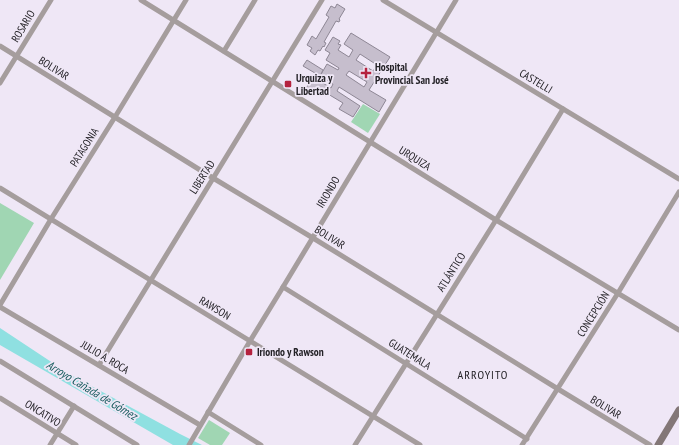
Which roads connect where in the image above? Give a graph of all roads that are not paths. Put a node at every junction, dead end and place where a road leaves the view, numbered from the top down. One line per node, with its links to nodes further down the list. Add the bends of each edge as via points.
1 (51, 0): 12 (street, ROSARIO)
2 (141, 0): 8 (street, URQUIZA)
3 (186, 0): 8 (street, PATAGONIA)
4 (255, 0): 11 (street)
5 (322, 0): 13 (street, LIBERTAD)
6 (383, 0): 9 (street, CASTELLI)
7 (456, 0): 9 (street, IRIONDO)
8 (174, 20): 11 (street, URQUIZA); 16 (street, PATAGONIA)
9 (436, 33): 15 (street, CASTELLI); 17 (street, IRIONDO)
10 (0, 46): 12 (street, BOLIVAR)
11 (224, 51): 13 (street, URQUIZA)
12 (17, 56): 14 (street, ROSARIO); 16 (street, BOLIVAR)
13 (273, 82): 17 (street, URQUIZA); 18 (street, LIBERTAD)
14 (0, 83)
15 (563, 109): 19 (street, CASTELLI); 23 (street, ATLÁNTICO)
16 (114, 117): 18 (street, BOLIVAR); 22 (street, PATAGONIA)
17 (370, 142): 23 (street, URQUIZA); 24 (street, IRIONDO)
18 (213, 178): 24 (street, BOLIVAR); 25 (street, LIBERTAD)
19 (679, 179)
20 (0, 188): 22 (street, RAWSON)
21 (679, 192): 27 (street, CONCEPCIÓN)
22 (51, 219): 25 (street, RAWSON); 28 (street, PATAGONIA)
23 (496, 220): 27 (street, URQUIZA); 29 (street, ATLÁNTICO)
24 (313, 238): 26 (street, IRIONDO); 29 (street, BOLIVAR)
25 (150, 280): 31 (street, RAWSON); 34 (street, LIBERTAD)
26 (283, 287): 31 (street, IRIONDO); 33 (street, GUATEMALA)
27 (618, 293): 30 (street, URQUIZA); 35 (street, CONCEPCIÓN)
28 (0, 306): 34 (street, JULIO A. ROCA)
29 (437, 314): 33 (street, ATLÁNTICO); 35 (street, BOLIVAR)
30 (679, 330)
31 (250, 341): 39 (street, IRIONDO); 40 (street, RAWSON)
32 (0, 361): 37 (street)
33 (406, 364): 40 (street, ATLÁNTICO); 43 (street, GUATEMALA)
34 (99, 365): 41 (street, JULIO A. ROCA)
35 (558, 389): 43 (street, CONCEPCIÓN); 52 (street, BOLIVAR)
36 (0, 398): 42 (street, ONCATIVO)
37 (74, 406): 42 (street); 46 (street)
38 (679, 410): 53 (main road)
39 (208, 412): 41 (street, IRIONDO); 48 (street)
40 (373, 416): 49 (street, ATLÁNTICO); 50 (street, RAWSON)
41 (200, 425): 47 (street, IRIONDO)
42 (57, 433): 44 (street); 45 (street, ONCATIVO)
43 (527, 439): 51 (street, CONCEPCIÓN)
44 (50, 445)
45 (76, 445)
46 (137, 445)
47 (188, 445)
48 (261, 445)
49 (355, 445)
50 (420, 445)
51 (522, 445)
52 (650, 445)
53 (658, 445)

